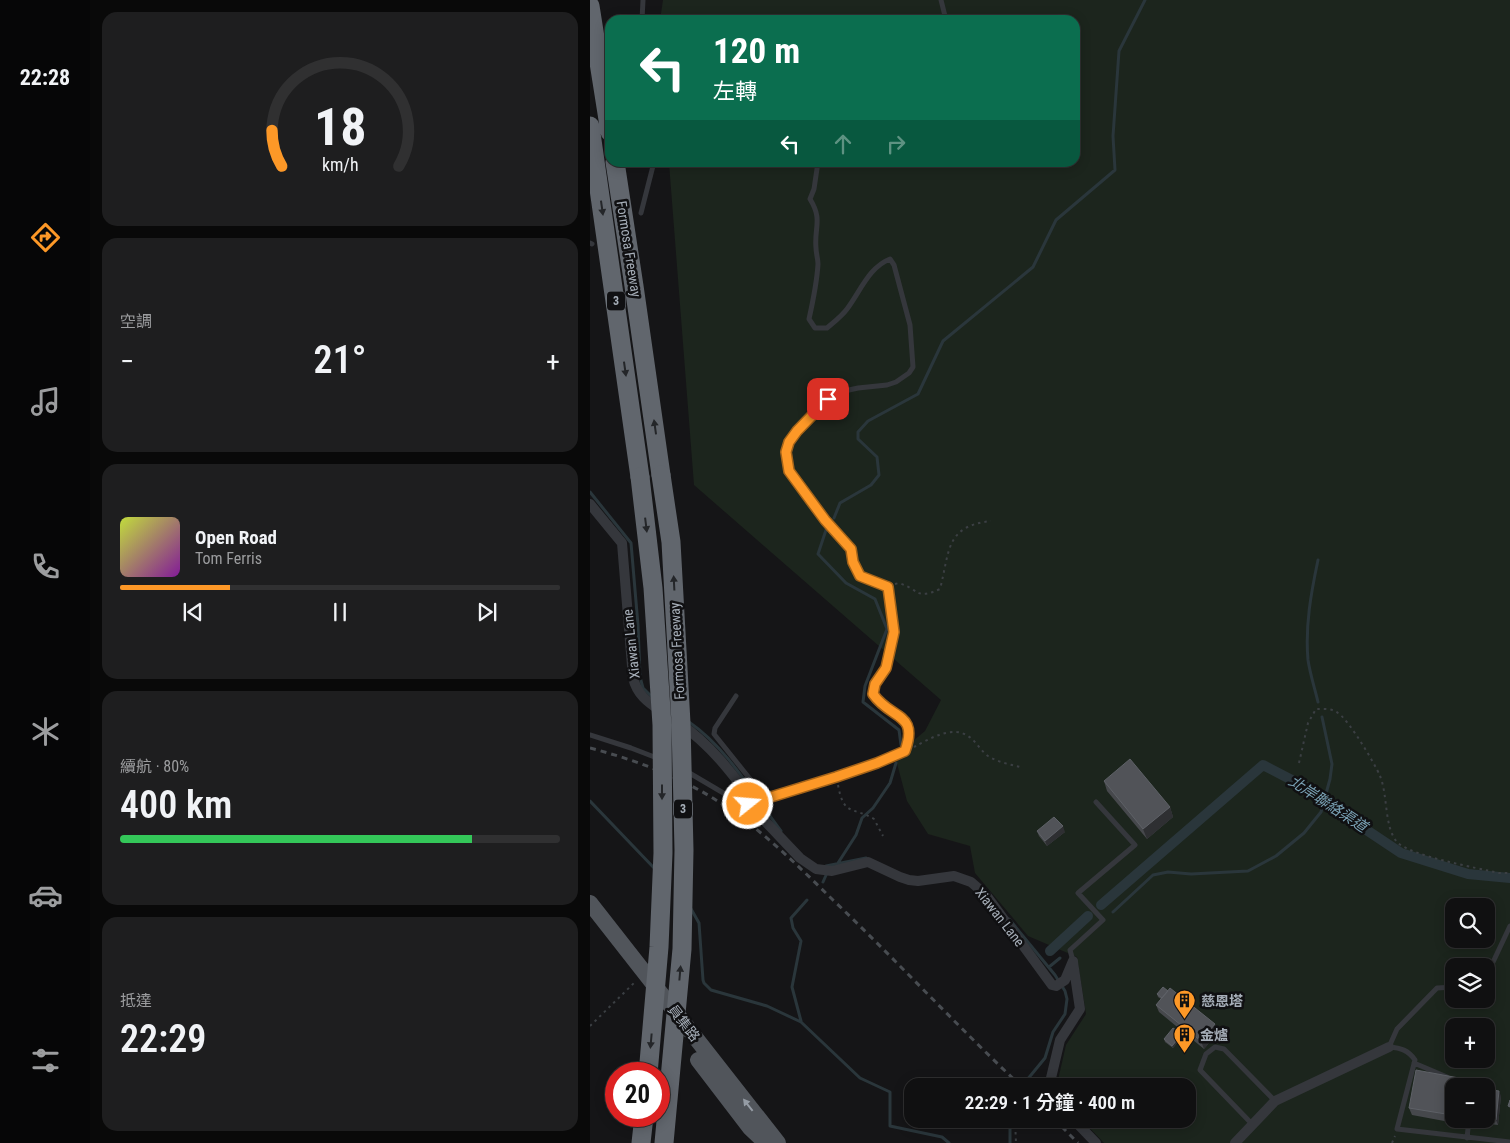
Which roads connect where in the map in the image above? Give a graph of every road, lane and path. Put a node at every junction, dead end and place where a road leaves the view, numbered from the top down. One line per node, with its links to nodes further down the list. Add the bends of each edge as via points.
1 (643, 0): 4 (lane)
2 (941, 0): 5 (lane)
3 (590, 6): 6 (highway)
4 (642, 15)
5 (945, 15)
6 (605, 100)
7 (590, 126): 37 (highway, Formosa Freeway / 3, one-way to 37, bridge, via 640,477 653,588 662,725 663,853)
8 (616, 167): 51 (highway, Formosa Freeway / 3, one-way to 8, bridge, via 682,949 681,723 671,542)
9 (653, 167): 11 (lane)
10 (817, 167): 14 (lane, via 810,199 818,220 815,248 818,264 809,319 815,328 827,328 847,308 873,271 890,259 910,325 914,367 887,386 849,390 828,399 789,442 786,452 789,471 851,549 860,576)
11 (641, 213)
12 (590, 504): 25 (street, Xiawan Lane, via 622,543 633,678 637,691 697,735)
13 (991, 521): 14 (path, via 978,522 958,532 952,542 940,589 924,594 899,583)
14 (888, 587): 17 (lane, via 894,632 886,668 875,684 873,694 891,712 904,718 910,738)
15 (736, 696): 23 (lane, via 714,734)
16 (590, 735): 19 (lane)
17 (905, 751): 21 (path, via 928,739 952,732 968,736 987,756); 22 (lane)
18 (1299, 762): 27 (path, via 1308,724 1316,709 1338,713 1380,776 1391,831 1398,842 1407,849 1431,856)
19 (669, 763)
20 (676, 766): 25 (lane, via 742,804)
21 (1020, 767)
22 (836, 777): 23 (lane); 26 (path, via 845,805 877,822)
23 (766, 799): 25 (lane)
24 (1096, 802): 32 (lane, via 1135,845 1078,893 1103,920 1070,950)
25 (754, 803): 32 (street, Xiawan Lane, via 762,818 800,858 816,869 828,871 868,862 909,880 954,876 971,882 986,895 1052,985 1060,983)
26 (883, 836)
27 (1510, 873)
28 (590, 903): 53 (main road, 員集路, one-way to 28)
29 (590, 920): 33 (main road, 員集路)
30 (1510, 926): 31 (lane)
31 (1495, 958)
32 (1073, 961): 39 (street, via 1080,1009 1060,1040)
33 (638, 980): 35 (path); 47 (main road, 員集路)
34 (1445, 988): 36 (lane, via 1437,988 1397,1029)
35 (590, 1026)
36 (1389, 1047): 38 (lane, via 1410,1053); 41 (street)
37 (649, 1062)
38 (1414, 1063): 40 (lane); 48 (lane, via 1397,1129)
39 (1051, 1078)
40 (1447, 1078)
41 (1275, 1101): 42 (street); 42 (lane, via 1224,1049 1215,1047 1206,1054 1200,1070)
42 (1252, 1124): 56 (street)
43 (643, 1127): 50 (highway)
44 (1015, 1128): 54 (path)
45 (1082, 1128): 55 (street)
46 (1469, 1128): 48 (lane)
47 (753, 1136): 52 (main road, 員集路)
48 (1468, 1138): 49 (lane)
49 (1510, 1142)
50 (641, 1143)
51 (664, 1143)
52 (766, 1143)
53 (778, 1143)
54 (1016, 1143)
55 (1096, 1143)
56 (1235, 1143)

